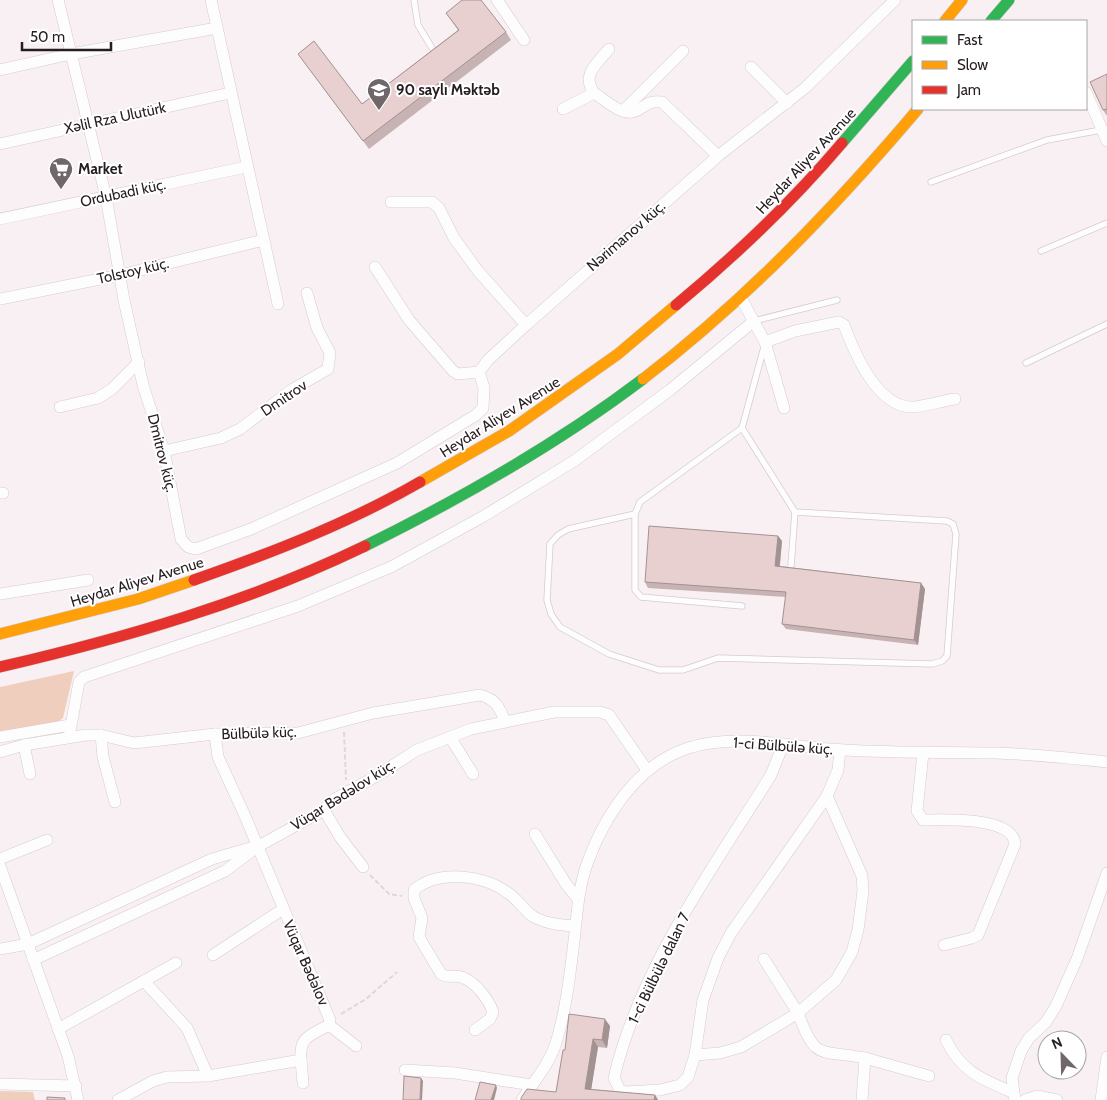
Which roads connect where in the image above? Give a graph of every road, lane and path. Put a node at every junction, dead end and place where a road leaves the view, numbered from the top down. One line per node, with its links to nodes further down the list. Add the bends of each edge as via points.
1 (58, 0): 15 (street, Dmitrov küç.)
2 (211, 0): 10 (street)
3 (414, 0): 12 (lane, via 418,24)
4 (497, 0): 11 (street)
5 (895, 0): 22 (street, Nərimanov küç.)
6 (962, 0): 8 (highway)
7 (1009, 0): 9 (highway)
8 (946, 20)
9 (992, 20)
10 (216, 28): 15 (street); 19 (street)
11 (524, 40)
12 (432, 48)
13 (609, 49): 20 (street, via 588,76 588,84)
14 (683, 51): 25 (street)
15 (71, 54): 18 (street); 26 (street, Dmitrov küç.)
16 (912, 62): 64 (highway, Heydar Aliyev Avenue, via 799,194 721,270 595,374 509,432 450,468 281,550 128,602)
17 (751, 67): 22 (street)
18 (0, 70)
19 (230, 93): 26 (street, Xəlil Rza Ulutürk); 31 (street)
20 (594, 93): 23 (street); 25 (street)
21 (1087, 95): 27 (street)
22 (787, 104): 30 (street, Nərimanov küç.)
23 (563, 109)
24 (917, 110): 43 (highway, via 818,223)
25 (622, 111): 30 (street, via 633,112 651,101 662,102)
26 (88, 124): 29 (street, Xəlil Rza Ulutürk); 33 (street, Dmitrov küç.)
27 (1101, 130): 28 (street); 32 (lane, via 1047,140)
28 (1107, 141)
29 (0, 144)
30 (718, 156): 48 (street, Nərimanov küç.)
31 (246, 167): 33 (street, Ordubadi küç.); 37 (street)
32 (932, 182)
33 (106, 197): 35 (street, Ordubadi küç.); 40 (street, Dmitrov küç.)
34 (391, 202): 48 (street, via 432,202 439,208 454,238 478,271)
35 (0, 219)
36 (1107, 223): 38 (lane)
37 (264, 240): 40 (street, Tolstoy küç.); 45 (street)
38 (1041, 251)
39 (375, 267): 52 (street, via 410,320 453,371 458,374)
40 (120, 275): 42 (street, Tolstoy küç.); 50 (street, Dmitrov küç.)
41 (307, 292): 57 (street, Dmitrov, via 317,328 330,353 328,369 293,389 240,429 221,438)
42 (0, 298)
43 (741, 298): 46 (street); 65 (highway, via 617,399 525,460 396,533 310,572 211,610 97,645)
44 (838, 300): 46 (lane)
45 (278, 304)
46 (754, 321): 49 (street); 68 (street, via 588,452 484,516 391,567 298,606 84,677 79,682)
47 (1107, 324): 51 (lane)
48 (526, 325): 52 (street, Nərimanov küç.)
49 (765, 342): 53 (street, via 795,331 840,322 865,372 886,396 912,407); 55 (street); 56 (lane)
50 (139, 362): 54 (street, via 98,398); 57 (street, Dmitrov küç.)
51 (1026, 363)
52 (479, 372): 57 (street, Dmitrov küç., via 484,399 483,408 476,415 397,463 251,529 196,549 188,547 181,539)
53 (955, 399)
54 (60, 407)
55 (784, 408)
56 (742, 428): 58 (lane); 59 (lane, via 640,502)
57 (164, 451)
58 (795, 512): 59 (lane, via 947,520 953,524 956,534 947,656 932,664 718,658 683,670 659,670 609,654 560,627 550,614 547,600 550,544 568,529); 60 (lane)
59 (635, 514): 63 (lane, via 635,590 641,597)
60 (791, 566)
61 (88, 580): 62 (street)
62 (0, 594)
63 (742, 606)
64 (0, 634)
65 (0, 667)
66 (505, 721): 67 (street, Bülbülə küç., via 499,705 480,695 392,709); 72 (street, Vüqar Bədəlov küç.); 79 (street, Vüqar Bədəlov küç., via 554,712 600,712 609,715)
67 (344, 722): 69 (street, Bülbülə küç., via 298,733); 82 (path)
68 (70, 731): 70 (street, Bülbülə küç.); 71 (street); 74 (street, Bülbülə küç.)
69 (215, 734): 70 (street, Bülbülə küç., via 134,743); 88 (street, Vüqar Bədəlov, via 218,757)
70 (101, 735): 84 (street, via 103,757)
71 (0, 736)
72 (450, 737): 81 (street); 82 (street, Vüqar Bədəlov küç., via 418,750)
73 (783, 744): 75 (street, 1-ci Bülbülə küç.); 79 (street, 1-ci Bülbülə küç., via 718,742 687,749); 114 (street, 1-ci Bülbülə dalan 7, via 771,775 672,937 645,991 618,1064 614,1078 616,1086 626,1092 646,1092 680,1085 688,1077)
74 (24, 745): 76 (street, Bülbülə küç.); 80 (street)
75 (840, 750): 77 (street, 1-ci Bülbülə küç.); 83 (street, 1-ci Bülbülə dalan 7, via 838,770)
76 (0, 752)
77 (923, 753): 78 (street, 1-ci Bülbülə küç., via 1030,755); 100 (street, via 919,817 923,820 983,822 1011,833 1015,844 978,935)
78 (1107, 762)
79 (647, 770): 94 (street, 1-ci Bülbülə küç., via 604,826 588,861)
80 (30, 774)
81 (473, 774)
82 (347, 792): 85 (street, Vüqar Bədəlov küç., via 331,801)
83 (827, 796): 108 (street, via 862,876 858,930 852,952 836,980); 114 (street, 1-ci Bülbülə dalan 7, via 731,933 718,958 703,1000)
84 (115, 802)
85 (324, 810): 88 (street, Vüqar Bədəlov küç.); 91 (street)
86 (535, 834): 94 (street)
87 (47, 840): 89 (street)
88 (257, 846): 95 (street, via 212,859); 96 (street, Vüqar Bədəlov); 97 (street, Vüqar Bədəlov küç., via 225,871)
89 (0, 859)
90 (0, 866): 99 (street)
91 (363, 867): 93 (path, via 389,894)
92 (1107, 873): 125 (street, via 1056,1006 1021,1051 1012,1078)
93 (414, 898): 98 (street, via 414,890 421,884 434,877 452,876 493,884 511,894 533,916); 111 (street, via 422,918 419,937 441,974 447,978 463,977 490,1003 493,1012 490,1019)
94 (578, 899): 98 (street, 1-ci Bülbülə küç.)
95 (121, 902): 97 (lane); 99 (street)
96 (283, 909): 102 (street); 109 (street, Vüqar Bədəlov)
97 (128, 916): 104 (street, Vüqar Bədəlov küç.)
98 (576, 926): 123 (street, 1-ci Bülbülə küç., via 556,1044)
99 (28, 944): 101 (street); 104 (street)
100 (944, 945)
101 (0, 949)
102 (213, 955)
103 (764, 958): 108 (street)
104 (33, 960): 110 (street)
105 (176, 963): 107 (street)
106 (398, 972): 109 (path)
107 (144, 981): 110 (street); 119 (street, via 187,1028)
108 (798, 1013): 114 (street, via 741,1047); 116 (street, via 810,1043 817,1050)
109 (330, 1023): 113 (street); 117 (street, Vüqar Bədəlov, via 302,1040)
110 (58, 1029): 124 (street)
111 (475, 1030)
112 (946, 1040): 125 (street, via 959,1062)
113 (356, 1046)
114 (695, 1055)
115 (1107, 1057): 126 (street)
116 (865, 1058): 120 (street); 130 (street)
117 (301, 1060): 119 (street); 121 (street)
118 (405, 1070): 123 (street, via 455,1073)
119 (208, 1076): 128 (street, via 167,1077)
120 (929, 1076)
121 (303, 1083)
122 (0, 1084): 124 (street)
123 (532, 1085): 129 (street, 1-ci Bülbülə küç.)
124 (76, 1086): 127 (street)
125 (1013, 1096)
126 (1104, 1096)
127 (78, 1100)
128 (118, 1100)
129 (522, 1100)
130 (862, 1100)
131 (1025, 1100): 132 (street, via 1036,1096)
132 (1057, 1100)

